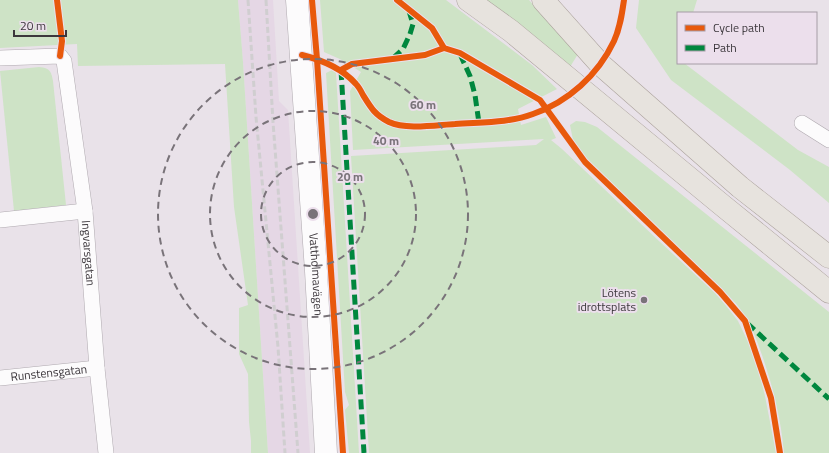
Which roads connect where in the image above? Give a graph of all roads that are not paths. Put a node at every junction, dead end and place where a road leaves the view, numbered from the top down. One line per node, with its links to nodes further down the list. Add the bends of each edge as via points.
1 (297, 0): 14 (main road, Vattholmavägen)
2 (468, 0): 10 (main road, via 511,32)
3 (543, 0): 9 (main road, via 601,65 740,187)
4 (0, 58): 7 (street, Ingvarsgatan, via 60,56 64,61)
5 (802, 123): 6 (street)
6 (829, 140)
7 (84, 211): 8 (street); 11 (street, Ingvarsgatan)
8 (0, 220)
9 (829, 257)
10 (829, 292)
11 (97, 368): 12 (street, Runstensgatan); 13 (street, Ingvarsgatan)
12 (0, 378)
13 (106, 453)
14 (326, 453)

